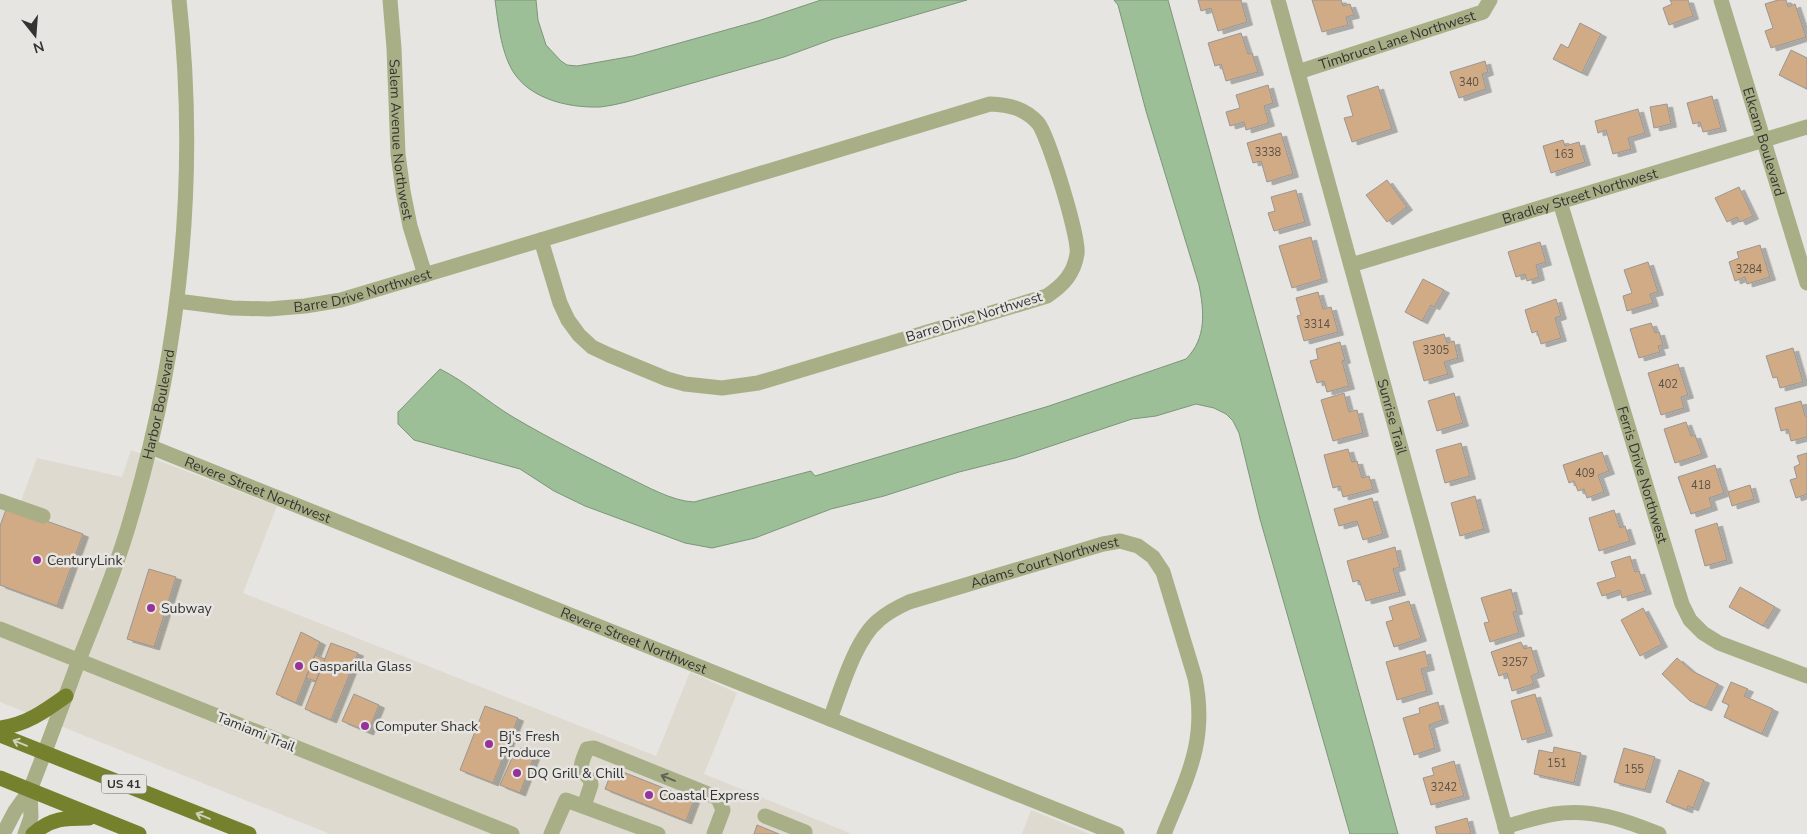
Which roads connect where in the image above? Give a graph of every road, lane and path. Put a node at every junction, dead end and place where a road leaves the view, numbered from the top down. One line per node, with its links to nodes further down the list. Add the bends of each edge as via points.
1 (179, 0): 14 (street, Harbor Boulevard, via 187,98 187,166)
2 (390, 0): 12 (street, Salem Avenue Northwest, via 398,154 410,226)
3 (1278, 0): 6 (street, Sunrise Trail)
4 (1490, 0): 6 (street, Timbruce Lane Northwest, via 1483,12)
5 (1721, 0): 8 (street, Elkcam Boulevard)
6 (1298, 72): 11 (street, Sunrise Trail)
7 (1807, 127): 8 (street, Bradley Street Northwest)
8 (1764, 140): 9 (street, Bradley Street Northwest); 13 (street, Elkcam Boulevard)
9 (1560, 202): 11 (street, Bradley Street Northwest); 20 (street, Ferris Drive Northwest, via 1682,604 1690,620 1703,634 1719,642)
10 (541, 240): 10 (street, Barre Drive Northwest, via 560,304 579,335 592,347 667,379 703,388 758,383 1047,296 1062,286 1073,271 1078,253 1076,235 1047,139 1038,123 1025,111 1008,105 990,104); 12 (street, Barre Drive Northwest)
11 (1351, 265): 31 (street, Sunrise Trail)
12 (425, 276): 14 (street, Barre Drive Northwest, via 341,300 287,308 232,308)
13 (1807, 283)
14 (177, 301): 15 (street, Harbor Boulevard, via 163,392)
15 (150, 447): 19 (street, Harbor Boulevard, via 111,580); 22 (street, Revere Street Northwest)
16 (0, 501): 17 (street)
17 (43, 516)
18 (0, 629): 19 (street, Tamiami Trail)
19 (79, 661): 21 (street, Harbor Boulevard); 37 (street, Tamiami Trail)
20 (1807, 676)
21 (66, 696): 23 (main road, via 30,721); 25 (street, Harbor Boulevard)
22 (830, 719): 42 (street, Revere Street Northwest); 43 (street, Adams Court Northwest, via 865,635 892,610 909,602 1102,544 1120,541 1138,546 1153,557 1163,572 1199,695 1196,750)
23 (0, 728)
24 (0, 735): 25 (main road, US 41, one-way to 24)
25 (44, 753): 27 (street, Harbor Boulevard); 36 (main road, US 41, one-way to 25)
26 (0, 778): 27 (main road)
27 (30, 790): 30 (main road); 32 (street, Harbor Boulevard); 33 (street, Harbor Boulevard, via 31,817)
28 (584, 806): 38 (street, via 566,800); 39 (street); 40 (street, one-way to 28, via 723,810 718,798 594,748 587,749 580,766 591,785)
29 (765, 816): 41 (street)
30 (100, 818): 34 (main road, via 64,818 44,825); 35 (main road)
31 (1506, 830): 44 (street, via 1554,814 1592,813 1627,821)
32 (2, 834)
33 (25, 834)
34 (33, 834)
35 (139, 834)
36 (249, 834)
37 (512, 834)
38 (551, 834)
39 (658, 834)
40 (714, 834)
41 (805, 834)
42 (1117, 834)
43 (1164, 834)
44 (1659, 834)

